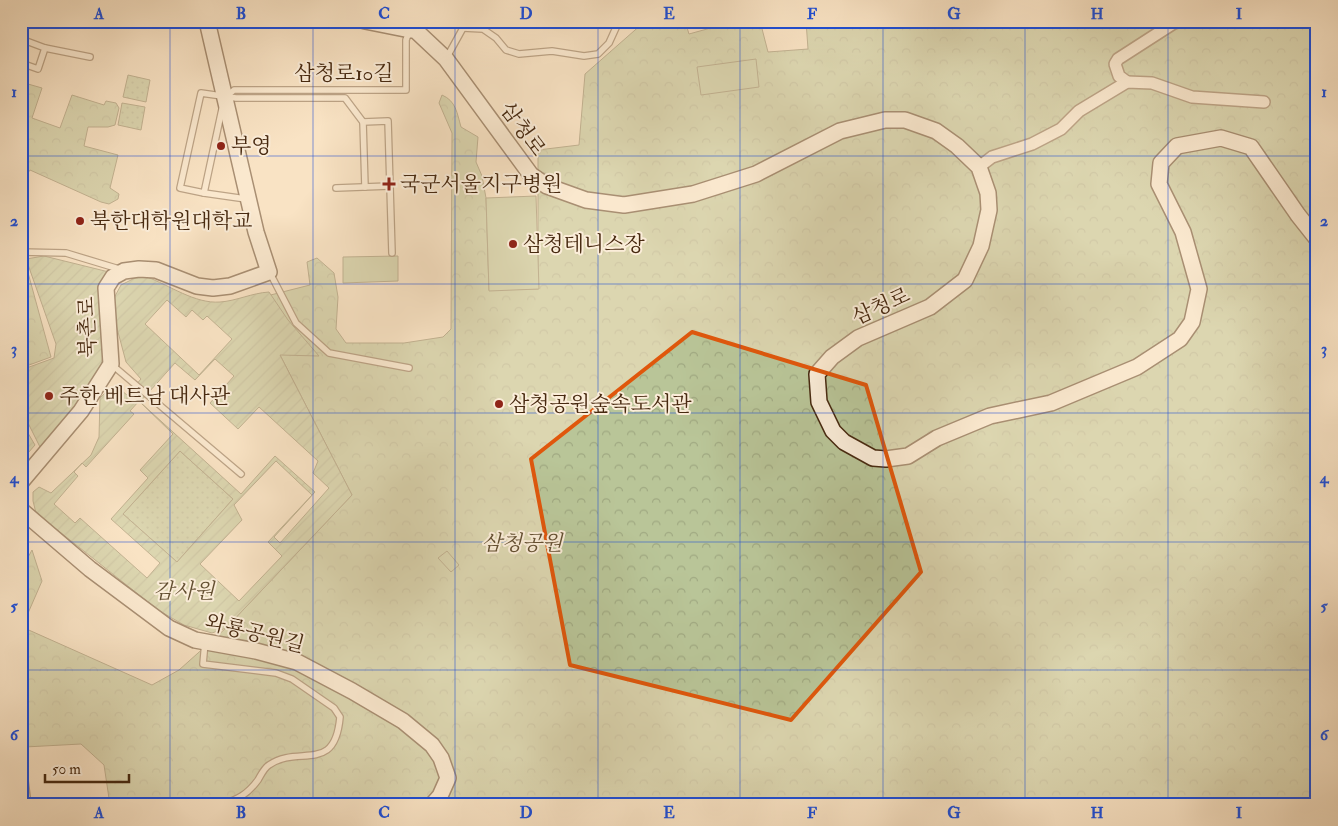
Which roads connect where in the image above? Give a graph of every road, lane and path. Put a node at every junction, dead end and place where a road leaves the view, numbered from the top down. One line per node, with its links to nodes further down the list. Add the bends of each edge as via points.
1 (207, 21): 14 (street)
2 (365, 21): 6 (street)
3 (462, 21): 7 (lane)
4 (619, 21): 7 (lane, via 609,43 598,54 584,56 552,51 519,54 506,50 483,29)
5 (1177, 21): 13 (street, via 1118,59 1115,64 1119,76)
6 (413, 27): 11 (street, 삼청로); 14 (lane, 삼청로10길, via 406,40 406,90 234,90)
7 (463, 28): 11 (lane)
8 (21, 39): 9 (lane)
9 (45, 48): 10 (lane); 12 (lane, via 38,69)
10 (90, 57)
11 (446, 59): 17 (street, 삼청로, via 531,175 547,186 586,200 624,205 693,194 756,174 840,130 885,120 906,120 936,131)
12 (21, 63)
13 (1127, 82): 15 (street, via 1152,83 1192,97); 17 (street, via 1079,111 1061,128 1032,144 992,157)
14 (225, 98): 16 (lane, via 345,98); 21 (lane); 21 (lane, via 201,93 180,188); 22 (street)
15 (1264, 102)
16 (363, 122): 18 (lane); 19 (lane, via 388,121)
17 (979, 167): 23 (street, 삼청로, via 988,193 989,210 980,246 965,280 930,307 858,338 832,357 817,374 819,402 833,431 844,442 873,458 908,456 938,438 990,416 1051,403 1137,367 1180,338 1192,322 1199,289 1183,232 1159,184 1161,163 1178,146 1221,138 1251,147)
18 (365, 186): 19 (lane); 20 (lane)
19 (390, 186): 25 (lane)
20 (336, 188)
21 (204, 194): 22 (lane)
22 (248, 199): 27 (street)
23 (1317, 239)
24 (21, 252): 26 (lane, via 66,253)
25 (392, 253)
26 (124, 271): 27 (street, via 156,270 196,286 213,288 230,286); 28 (street, 북촌로, via 113,277 106,288)
27 (269, 272): 29 (lane, via 296,323 328,353)
28 (111, 364): 30 (lane); 31 (street, 북촌로, via 81,411)
29 (409, 368)
30 (241, 474)
31 (21, 482)
32 (21, 510): 33 (street, 와룡공원길, via 90,569 169,628)
33 (205, 642): 36 (lane, via 202,664 276,673 292,679 334,708 340,717 336,741 329,748 309,756 278,760 267,766 252,788 239,799); 37 (street, 와룡공원길, via 297,662 404,722 432,745 448,778)
34 (21, 773): 35 (street)
35 (25, 805)
36 (221, 805)
37 (432, 805)

